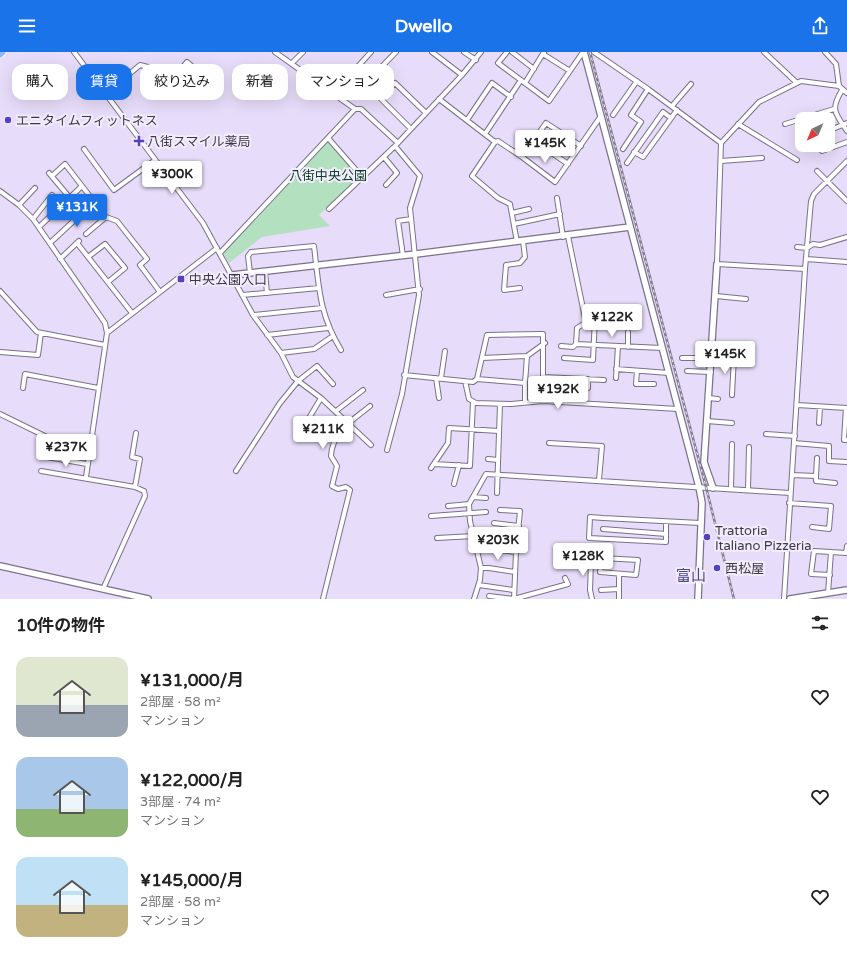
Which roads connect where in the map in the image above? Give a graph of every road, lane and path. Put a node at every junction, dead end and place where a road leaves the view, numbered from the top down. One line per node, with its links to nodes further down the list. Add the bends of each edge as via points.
1 (2, 52): 17 (highway)
2 (74, 52): 21 (street)
3 (275, 52): 20 (street)
4 (303, 52): 20 (street)
5 (371, 52): 22 (street)
6 (396, 52): 23 (street)
7 (432, 52): 29 (street)
8 (464, 52): 19 (street)
9 (481, 52): 19 (street)
10 (506, 52): 31 (street, via 498,63)
11 (512, 52): 26 (street)
12 (584, 52): 27 (street); 47 (street)
13 (594, 52): 18 (street)
14 (764, 52): 32 (street)
15 (824, 52): 34 (street, via 836,64)
16 (544, 53): 26 (street); 27 (street)
17 (0, 54)
18 (601, 54): 30 (street)
19 (476, 60): 29 (street)
20 (292, 63): 25 (street)
21 (83, 64)
22 (360, 64)
23 (384, 64)
24 (140, 65): 28 (street)
25 (296, 66)
26 (534, 68): 31 (street)
27 (570, 71): 31 (street, via 549,101)
28 (132, 72)
29 (462, 75): 38 (street)
30 (637, 81): 35 (street); 46 (street)
31 (523, 82): 37 (street)
32 (797, 83): 34 (street, via 801,81); 50 (street, via 764,98)
33 (691, 84): 41 (street)
34 (841, 88): 36 (street); 43 (street)
35 (648, 89): 41 (street); 66 (street, via 631,115 641,122)
36 (847, 93)
37 (511, 97): 49 (street, via 492,83); 56 (street)
38 (439, 99): 45 (street); 49 (street)
39 (111, 100): 71 (street)
40 (343, 100): 42 (street)
41 (672, 106): 44 (street)
42 (355, 109): 57 (street); 62 (street, via 361,109)
43 (834, 109): 51 (street); 52 (street, via 838,119)
44 (677, 110): 48 (street); 61 (street)
45 (426, 113): 54 (street); 54 (street, via 395,83 379,97)
46 (613, 115)
47 (601, 116): 63 (street); 99 (street)
48 (671, 118): 67 (street, via 662,112); 67 (street, via 643,158)
49 (467, 120): 56 (street)
50 (738, 124): 61 (street); 72 (street)
51 (785, 124)
52 (845, 124): 53 (street); 55 (street)
53 (835, 128)
54 (411, 129): 62 (street)
55 (847, 131)
56 (485, 134): 59 (street)
57 (328, 138): 78 (street); 108 (street)
58 (533, 140): 63 (street, via 546,123); 69 (street); 76 (street)
59 (496, 142): 69 (street); 92 (street, via 472,176 498,198 510,204)
60 (847, 142): 64 (street)
61 (721, 143): 73 (street)
62 (396, 145): 68 (street); 96 (street, via 420,176 410,208)
63 (581, 146): 76 (street)
64 (835, 146)
65 (84, 149): 71 (street, via 114,190)
66 (622, 149)
67 (634, 152): 75 (street)
68 (384, 157): 78 (street); 80 (street, via 396,173)
69 (522, 157): 76 (street, via 555,182)
70 (762, 158): 73 (street)
71 (156, 160): 106 (street, via 203,223)
72 (797, 160)
73 (721, 161): 115 (street)
74 (847, 161): 79 (street)
75 (627, 163)
76 (568, 164)
77 (817, 171): 79 (street)
78 (363, 178): 90 (street)
79 (826, 181): 87 (street); 107 (street, via 814,194 811,202)
80 (386, 185)
81 (82, 186): 85 (street); 85 (street, via 65,164 50,174); 88 (street)
82 (35, 188): 89 (street)
83 (0, 191): 89 (street)
84 (52, 195): 95 (street)
85 (70, 198): 98 (street)
86 (557, 198): 93 (street)
87 (847, 201)
88 (94, 202): 94 (street); 104 (street)
89 (19, 205): 95 (street)
90 (329, 209)
91 (529, 209): 92 (street)
92 (512, 213): 97 (street)
93 (560, 214): 97 (street); 101 (street)
94 (106, 217): 100 (street); 126 (street, via 117,221 148,259 140,265)
95 (33, 219): 98 (street)
96 (411, 219): 109 (street); 110 (street, via 398,221)
97 (514, 224): 103 (street)
98 (39, 227): 104 (street)
99 (630, 227): 101 (street); 149 (street)
100 (86, 234)
101 (566, 236): 103 (street); 135 (street)
102 (847, 237): 107 (street, via 820,245 813,244)
103 (520, 242): 109 (street); 123 (street, via 525,257 520,263 506,265 504,290)
104 (50, 243): 112 (street)
105 (797, 247): 107 (street)
106 (217, 248): 108 (street); 126 (street)
107 (807, 248): 113 (street)
108 (220, 253): 120 (street)
109 (416, 254): 110 (street); 124 (street)
110 (403, 256): 116 (street)
111 (88, 257): 112 (street, via 78,242); 121 (street); 121 (street, via 105,244 124,268)
112 (60, 259): 139 (street, via 105,324)
113 (806, 259): 114 (street); 117 (street)
114 (847, 262)
115 (717, 264): 117 (street); 130 (street)
116 (317, 266): 118 (street); 119 (street, via 314,246 251,252 248,256); 122 (street)
117 (804, 269): 191 (street)
118 (265, 272): 119 (street); 127 (street)
119 (250, 273): 120 (street)
120 (232, 275): 129 (street)
121 (108, 282): 133 (street)
122 (319, 288): 127 (street); 132 (street)
123 (520, 288)
124 (420, 289): 128 (street); 166 (street)
125 (0, 291): 138 (street, via 37,332)
126 (160, 292): 133 (street)
127 (267, 293): 129 (street)
128 (386, 294)
129 (242, 295): 134 (street)
130 (716, 296): 131 (street); 155 (street)
131 (746, 299)
132 (322, 308): 134 (street); 136 (street)
133 (132, 313): 139 (street)
134 (253, 315): 140 (street)
135 (586, 323): 143 (street, via 577,328); 145 (street, via 595,317)
136 (328, 328): 140 (street); 141 (street)
137 (628, 332): 148 (street)
138 (41, 333): 144 (street); 152 (street, via 38,355)
139 (107, 333): 144 (street)
140 (268, 335): 153 (street)
141 (333, 336): 150 (street); 153 (street, via 314,349)
142 (545, 343): 154 (street); 158 (street, via 543,334 487,335); 167 (street)
143 (576, 344): 145 (street); 146 (street, via 572,347)
144 (104, 345): 179 (street)
145 (594, 345): 147 (street); 159 (street, via 593,360)
146 (561, 346)
147 (618, 346): 148 (street); 161 (street)
148 (628, 347): 149 (street)
149 (662, 348): 165 (street)
150 (341, 350)
151 (445, 351): 168 (street)
152 (0, 352)
153 (281, 353): 173 (street, via 290,372)
154 (527, 356): 158 (street); 175 (street)
155 (712, 356): 156 (street); 160 (street); 164 (street)
156 (734, 356): 157 (street); 182 (street)
157 (744, 356)
158 (482, 358): 170 (street)
159 (564, 358)
160 (682, 358)
161 (616, 369): 162 (street); 169 (street)
162 (637, 371): 165 (street); 177 (street, via 636,384)
163 (687, 372): 164 (street)
164 (711, 372): 185 (street)
165 (669, 373): 195 (street)
166 (404, 375): 168 (street); 215 (street, via 402,394)
167 (544, 377): 171 (street); 187 (street)
168 (439, 378): 174 (street); 184 (street)
169 (616, 378)
170 (477, 379): 174 (street, via 473,382); 175 (street)
171 (588, 379): 172 (street); 180 (street)
172 (604, 380)
173 (298, 381): 176 (street, via 317,366); 183 (street); 224 (street)
174 (465, 381): 188 (street, via 466,392)
175 (525, 383): 189 (street)
176 (333, 384)
177 (654, 384)
178 (23, 388): 179 (street, via 25,374)
179 (98, 388): 213 (street)
180 (588, 388)
181 (363, 390): 196 (street)
182 (732, 395)
183 (321, 398): 196 (street); 198 (street)
184 (439, 398)
185 (709, 398): 186 (street); 199 (street)
186 (718, 399)
187 (543, 401): 189 (street); 195 (street)
188 (473, 402): 190 (street); 203 (street)
189 (525, 402): 190 (street)
190 (500, 404): 204 (street)
191 (797, 405): 193 (street); 207 (street)
192 (370, 406): 200 (street)
193 (820, 408): 194 (street); 202 (street)
194 (846, 408): 208 (street, via 844,440)
195 (678, 409): 233 (street)
196 (336, 411): 200 (street)
197 (0, 414): 213 (street, via 57,442)
198 (309, 418)
199 (707, 421): 201 (street); 234 (street, via 704,462)
200 (349, 422): 212 (street); 278 (street, via 333,441 331,453 331,458 337,466 332,486 350,490)
201 (732, 423)
202 (819, 423)
203 (472, 429): 204 (street); 222 (street, via 470,466); 222 (street, via 449,428 448,443 433,466)
204 (499, 431): 219 (street)
205 (136, 433): 232 (street, via 132,457 140,459)
206 (766, 434): 207 (street)
207 (795, 436): 210 (street)
208 (847, 440)
209 (549, 443): 229 (street, via 602,446)
210 (794, 443): 220 (street, via 829,446 829,461); 226 (street)
211 (732, 444): 235 (street)
212 (371, 445)
213 (90, 447): 221 (street)
214 (750, 447): 236 (street)
215 (387, 450)
216 (47, 456): 221 (street)
217 (817, 458): 227 (street)
218 (488, 459): 219 (street)
219 (498, 460): 225 (street)
220 (847, 462)
221 (87, 464): 228 (street)
222 (459, 465): 231 (street)
223 (41, 471): 228 (street)
224 (236, 471)
225 (497, 474): 229 (street); 237 (street); 239 (street, via 486,474)
226 (792, 475): 227 (street); 238 (street)
227 (816, 476): 230 (street, via 816,481)
228 (86, 477): 232 (street)
229 (599, 480): 233 (street)
230 (835, 483)
231 (454, 484)
232 (135, 487): 269 (street, via 142,489 145,496)
233 (700, 487): 234 (street); 250 (street)
234 (713, 488): 235 (street)
235 (731, 489): 236 (street)
236 (748, 490): 238 (street)
237 (497, 493)
238 (790, 493): 241 (street)
239 (473, 498): 240 (street); 242 (street)
240 (486, 498)
241 (789, 503): 252 (street, via 831,506 829,529); 284 (street)
242 (469, 504): 243 (street); 246 (street)
243 (448, 506)
244 (500, 510): 251 (street, via 520,511)
245 (486, 512): 246 (street)
246 (470, 513): 247 (street); 255 (street)
247 (431, 516)
248 (666, 522): 250 (street); 254 (street); 254 (street, via 590,517 589,538 666,542)
249 (494, 523): 251 (street)
250 (700, 523): 283 (street)
251 (519, 526): 259 (street)
252 (812, 527)
253 (602, 528): 254 (street)
254 (666, 534)
255 (474, 536): 256 (street); 263 (street)
256 (437, 538)
257 (847, 546): 260 (street, via 846,553)
258 (499, 550): 259 (street)
259 (516, 552): 264 (street)
260 (831, 552): 266 (street); 266 (street, via 814,551 812,574)
261 (569, 560): 281 (street, via 591,562)
262 (0, 566): 269 (street)
263 (481, 568): 264 (street); 268 (street)
264 (515, 572): 271 (street)
265 (620, 574): 265 (street, via 636,575 638,560 602,558 600,572); 270 (street)
266 (830, 575): 274 (street)
267 (565, 578): 280 (street, via 568,584)
268 (479, 585): 271 (street); 279 (street)
269 (103, 589): 277 (street)
270 (619, 589): 272 (street); 282 (street)
271 (513, 590): 280 (street)
272 (601, 590)
273 (847, 590): 274 (street)
274 (828, 593): 276 (street)
275 (489, 596): 280 (street)
276 (806, 598): 285 (street)
277 (148, 599)
278 (323, 599)
279 (474, 599)
280 (514, 599)
281 (592, 599)
282 (619, 599)
283 (698, 599)
284 (784, 599)
285 (790, 599)

